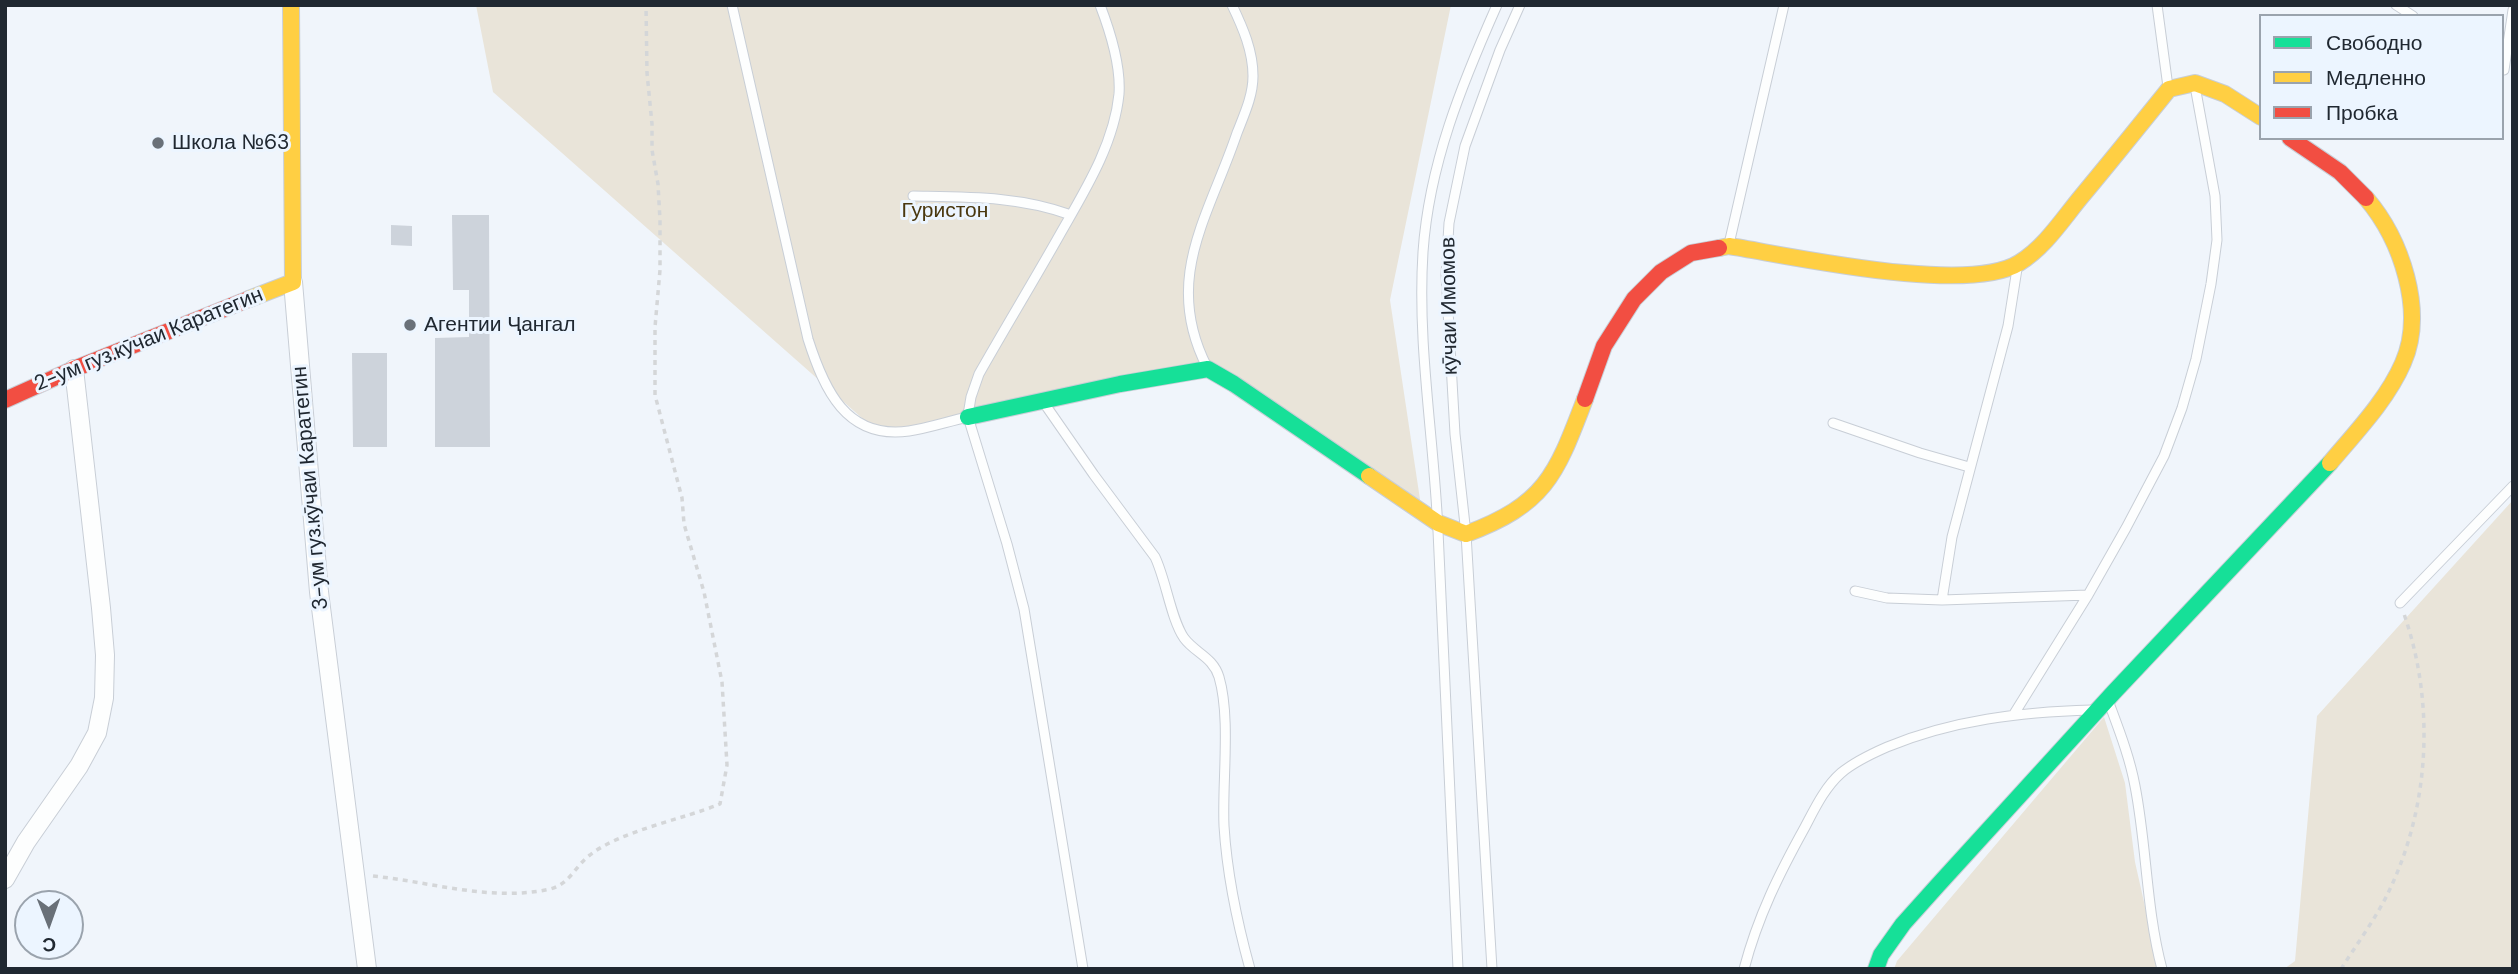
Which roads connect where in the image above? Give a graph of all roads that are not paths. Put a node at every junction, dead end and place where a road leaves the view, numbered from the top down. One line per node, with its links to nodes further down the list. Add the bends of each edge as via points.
1 (291, 5): 19 (street, 3-ум гуз.кӯчаи Каратегин)
2 (732, 5): 24 (lane, via 821,379 855,421 882,432 909,431)
3 (1100, 5): 16 (lane, via 1115,57 1119,92 1112,128)
4 (1232, 5): 21 (lane, via 1249,43 1252,86 1203,222 1188,282 1189,319)
5 (1497, 5): 28 (lane, кӯчаи Имомов, via 1452,112 1424,249 1423,329)
6 (1520, 5): 29 (lane, кӯчаи Имомов, via 1474,120 1448,223 1447,324)
7 (1784, 5): 17 (lane)
8 (2157, 5): 12 (lane)
9 (2513, 10): 10 (lane)
10 (2504, 64)
11 (2195, 83): 12 (street); 13 (street, via 2225,94); 31 (lane, via 2217,219 2211,284 2196,359 2164,456)
12 (2169, 89): 18 (street, via 2044,243)
13 (2259, 116)
14 (2293, 140): 34 (street, via 2354,184 2392,238 2408,278 2412,314 2408,349 2395,380 2348,444)
15 (913, 196): 16 (lane, via 1015,200)
16 (1071, 215): 24 (lane, via 979,374)
17 (1729, 246): 18 (street, via 1892,272 1954,276 1990,274); 29 (street, via 1691,253 1661,272 1634,299 1604,346 1565,452 1548,481 1527,504)
18 (2018, 264): 26 (lane, via 2008,326)
19 (293, 282): 20 (street, 2-ум гуз.кӯчаи Каратегин); 37 (street, 3-ум гуз.кӯчаи Каратегин, via 319,592)
20 (74, 369): 22 (street, 2-ум гуз.кӯчаи Каратегин); 36 (street, via 101,608 104,698 97,733 79,766)
21 (1208, 369): 23 (street); 28 (street)
22 (5, 400)
23 (1043, 401): 24 (street); 39 (lane, via 1154,557 1186,640 1210,659 1218,673 1224,721 1224,827 1236,914)
24 (968, 417): 38 (lane, via 1024,609)
25 (1833, 423): 26 (lane)
26 (1969, 467): 32 (lane)
27 (2513, 486): 33 (lane)
28 (1438, 523): 29 (street); 40 (lane, кӯчаи Имомов)
29 (1466, 534): 41 (lane, кӯчаи Имомов)
30 (1855, 591): 32 (lane, via 1887,598)
31 (2088, 595): 32 (lane); 35 (lane)
32 (1942, 600)
33 (2400, 603)
34 (2102, 704): 35 (lane); 43 (street, via 1903,924); 44 (lane, via 2125,748 2135,785)
35 (2014, 714): 42 (lane, via 1955,724 1905,740 1840,774 1824,793 1777,879 1755,928)
36 (5, 878)
37 (367, 969)
38 (1083, 969)
39 (1250, 969)
40 (1458, 969)
41 (1492, 969)
42 (1744, 969)
43 (1876, 969)
44 (2162, 969)

